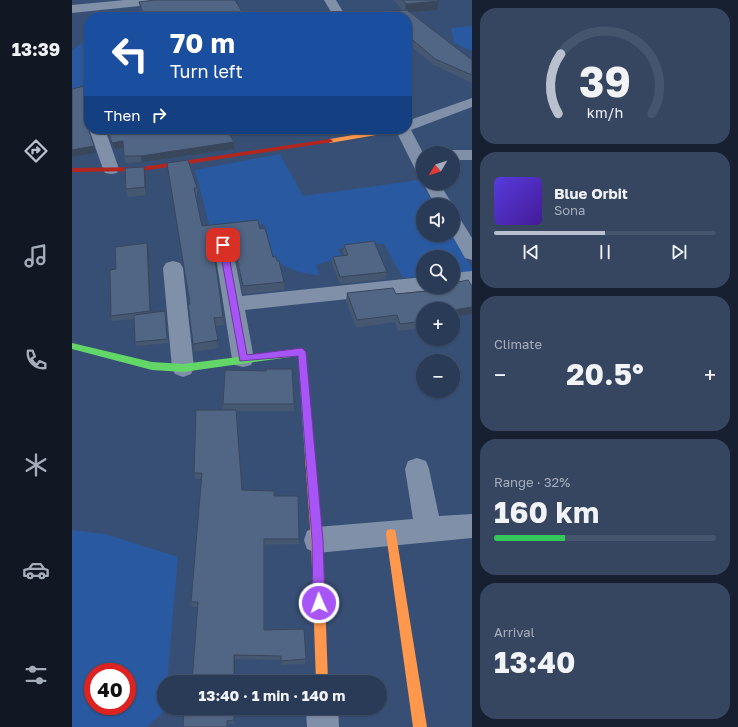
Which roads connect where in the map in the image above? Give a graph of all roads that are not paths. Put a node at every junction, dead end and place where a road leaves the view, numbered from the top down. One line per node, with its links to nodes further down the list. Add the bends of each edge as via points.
1 (160, 0): 3 (street)
2 (330, 0): 7 (street)
3 (120, 2): 4 (street)
4 (104, 6): 5 (street); 6 (street)
5 (72, 9)
6 (115, 12)
7 (337, 12)
8 (472, 102): 9 (street)
9 (412, 124)
10 (99, 134): 16 (street)
11 (377, 134): 16 (street, via 142,169)
12 (406, 134): 13 (street)
13 (416, 153)
14 (460, 155): 15 (street)
15 (472, 155)
16 (111, 169): 17 (street)
17 (72, 170)
18 (460, 231): 20 (street)
19 (223, 245): 25 (street)
20 (470, 245)
21 (173, 268): 28 (street)
22 (472, 278): 23 (street)
23 (460, 279)
24 (416, 285): 25 (street)
25 (234, 304): 27 (street)
26 (72, 346): 28 (street, via 152,366)
27 (243, 359): 28 (street); 33 (street, via 302,352)
28 (183, 368)
29 (417, 468): 31 (street)
30 (472, 526): 31 (street)
31 (428, 530): 32 (street)
32 (391, 534): 33 (street); 37 (street)
33 (318, 540): 34 (street)
34 (322, 675)
35 (322, 715): 36 (street)
36 (323, 727)
37 (420, 727)

